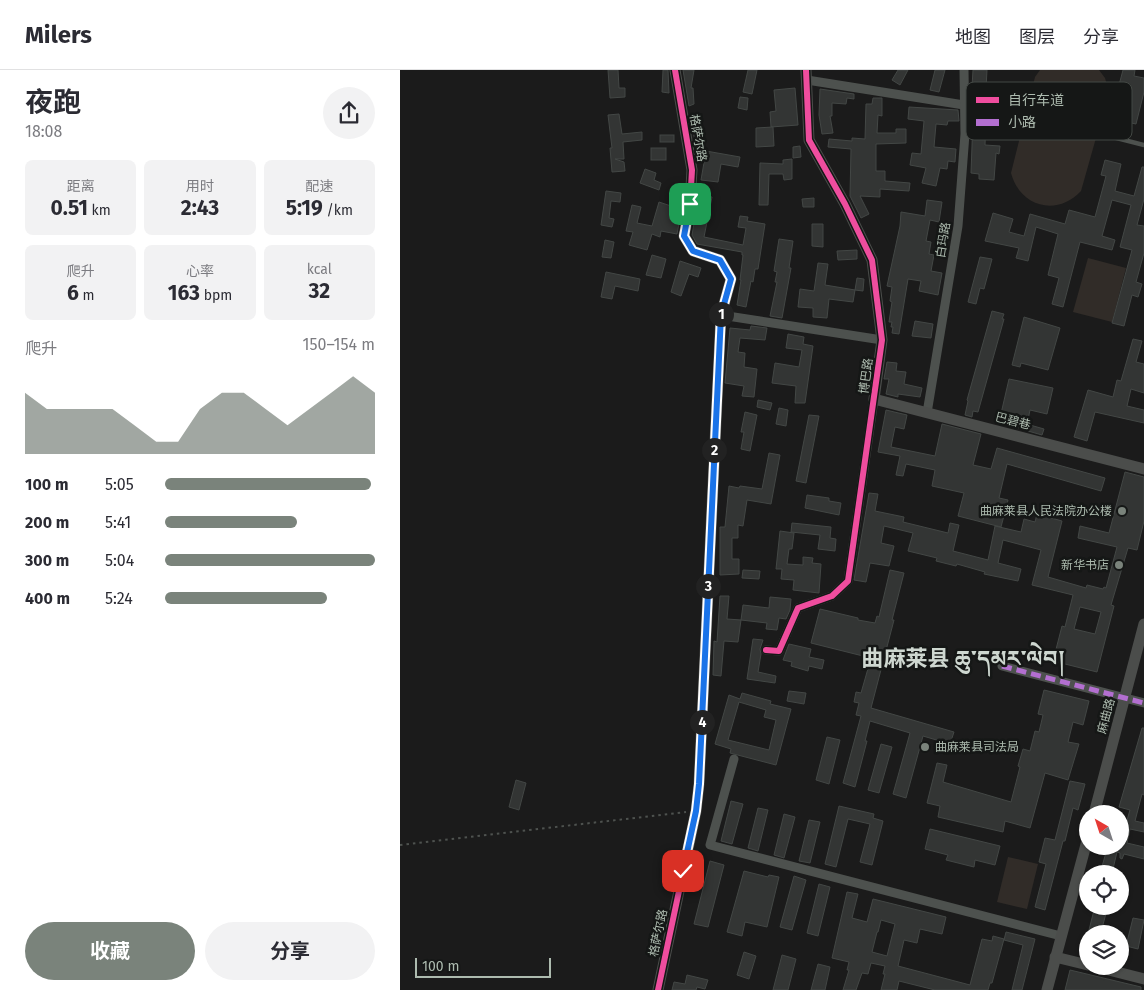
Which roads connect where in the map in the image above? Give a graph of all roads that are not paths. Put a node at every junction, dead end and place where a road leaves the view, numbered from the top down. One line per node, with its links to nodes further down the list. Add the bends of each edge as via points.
1 (675, 70): 7 (street, 格萨尔路, via 692,170 684,236 693,251 720,260 731,279)
2 (964, 70): 4 (street, 白玛路)
3 (807, 75): 4 (street); 8 (street, 博巴路, via 809,140 872,260)
4 (964, 105): 10 (street, 白玛路, via 958,226)
5 (1124, 140): 6 (lane)
6 (1144, 145)
7 (721, 315): 8 (street); 25 (street, 格萨尔路, via 696,811)
8 (882, 340): 9 (street, 博巴路)
9 (874, 399): 10 (street, 巴碧巷); 13 (street, 博巴路, via 848,581 832,596 798,608 779,651)
10 (927, 413): 11 (street, 巴碧巷)
11 (1144, 469)
12 (1144, 624): 15 (street, 麻曲路)
13 (766, 650)
14 (1002, 666): 15 (street)
15 (1124, 698): 16 (street); 18 (street, 麻曲路)
16 (1144, 703)
17 (734, 759): 20 (street, via 710,845)
18 (1096, 805)
19 (1083, 855): 20 (street)
20 (1061, 936): 21 (street)
21 (1056, 957): 22 (street); 26 (street)
22 (1079, 963)
23 (1128, 975): 24 (street)
24 (1144, 979)
25 (658, 990)
26 (1047, 990)

